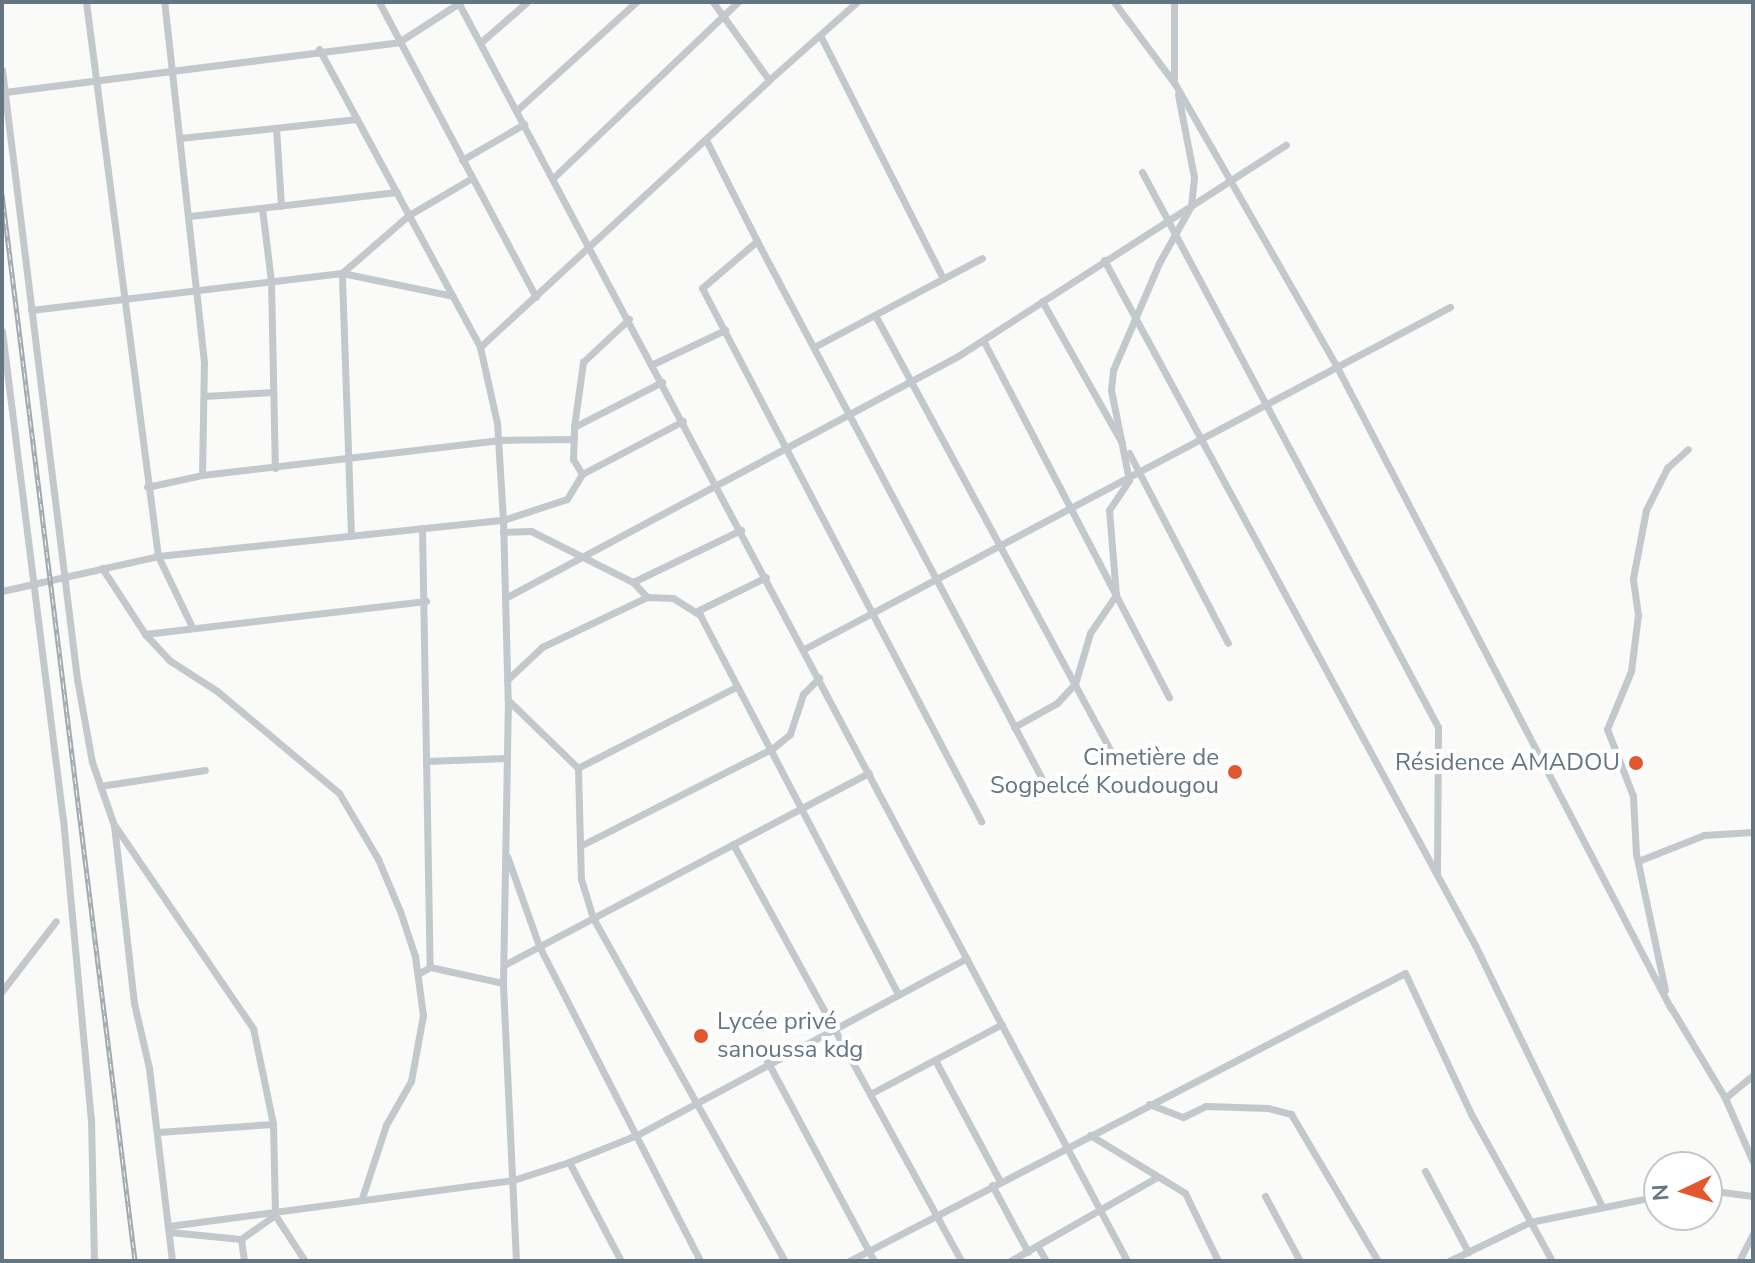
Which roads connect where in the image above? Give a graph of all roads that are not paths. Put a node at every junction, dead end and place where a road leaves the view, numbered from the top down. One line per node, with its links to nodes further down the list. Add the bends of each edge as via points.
1 (86, 2): 19 (street)
2 (164, 2): 17 (street)
3 (379, 2): 14 (street)
4 (527, 2): 15 (street)
5 (636, 2): 23 (street)
6 (713, 2): 12 (street)
7 (738, 2): 12 (street)
8 (857, 2): 13 (street)
9 (1114, 2): 21 (street)
10 (1174, 2): 21 (street)
11 (458, 3): 14 (street); 15 (street)
12 (723, 17): 20 (street); 33 (street)
13 (820, 35): 20 (street); 48 (street)
14 (399, 42): 16 (street); 30 (street)
15 (480, 43): 23 (street)
16 (319, 49): 17 (street); 24 (street)
17 (172, 68): 19 (street); 27 (street)
18 (2, 70): 22 (street)
19 (94, 78): 22 (street); 53 (street)
20 (769, 80): 28 (street)
21 (1175, 84): 34 (street); 37 (street, via 1194,177)
22 (5, 92): 56 (street)
23 (517, 110): 25 (street)
24 (357, 119): 26 (street); 35 (street)
25 (524, 124): 30 (street); 33 (street)
26 (276, 128): 27 (street); 36 (street)
27 (180, 138): 40 (street)
28 (706, 140): 43 (street); 44 (street)
29 (1286, 145): 34 (street)
30 (462, 160): 32 (street)
31 (1142, 172): 41 (street)
32 (472, 178): 39 (street); 52 (street)
33 (553, 178): 44 (street)
34 (1231, 180): 37 (street); 66 (street)
35 (397, 192): 36 (street); 39 (street)
36 (281, 206): 38 (street)
37 (1191, 206): 41 (street); 42 (street)
38 (262, 208): 40 (street); 49 (street)
39 (409, 215): 47 (street); 51 (street)
40 (190, 216): 50 (street)
41 (1168, 220): 42 (street); 46 (street)
42 (1175, 233): 59 (street); 71 (street)
43 (757, 241): 60 (street, via 702,284); 64 (street)
44 (591, 248): 52 (street); 58 (street)
45 (982, 258): 48 (street)
46 (1104, 260): 54 (street); 59 (street)
47 (342, 273): 49 (street); 51 (street); 81 (street)
48 (943, 279): 57 (street)
49 (271, 281): 50 (street); 69 (street)
50 (198, 290): 53 (street); 70 (street)
51 (453, 296): 63 (street)
52 (536, 297): 63 (street)
53 (125, 300): 56 (street); 88 (street)
54 (1042, 301): 62 (street); 80 (street)
55 (1450, 307): 66 (street)
56 (31, 310): 99 (street)
57 (875, 315): 64 (street); 67 (street)
58 (629, 319): 65 (street); 74 (street, via 583,362)
59 (1137, 321): 77 (street); 80 (street, via 1113,370 1111,390)
60 (725, 330): 65 (street); 78 (street)
61 (2, 331): 103 (street)
62 (983, 340): 67 (street); 89 (street)
63 (480, 347): 76 (street)
64 (814, 347): 72 (street)
65 (653, 364): 68 (street)
66 (1338, 369): 71 (street); 150 (street)
67 (910, 380): 72 (street); 95 (street)
68 (662, 382): 73 (street); 74 (street)
69 (273, 392): 70 (street); 82 (street)
70 (204, 396): 85 (street)
71 (1267, 407): 77 (street); 139 (street, via 1438,727)
72 (848, 411): 78 (street); 101 (street)
73 (683, 421): 84 (street); 87 (street)
74 (574, 427): 75 (street)
75 (574, 439): 76 (street); 84 (street, via 573,459)
76 (498, 440): 81 (street); 90 (street)
77 (1202, 442): 83 (street); 139 (street)
78 (785, 446): 87 (street); 110 (street)
79 (1688, 449): 138 (street, via 1667,468 1646,510 1633,578 1638,615 1631,671 1608,721 1633,796)
80 (1127, 450): 83 (street); 86 (street)
81 (349, 460): 82 (street); 94 (street)
82 (275, 468): 85 (street)
83 (1142, 473): 86 (street); 113 (street)
84 (582, 474): 90 (street, via 567,499)
85 (202, 475): 88 (street)
86 (1129, 480): 89 (street); 105 (street, via 1109,510)
87 (716, 484): 92 (street); 97 (street)
88 (147, 487): 96 (street)
89 (1072, 510): 95 (street); 105 (street)
90 (503, 520): 91 (street); 93 (street)
91 (422, 528): 94 (street); 108 (street)
92 (741, 530): 100 (street); 102 (street)
93 (503, 532): 97 (street, via 531,531); 107 (street)
94 (351, 536): 96 (street)
95 (1001, 547): 101 (street); 117 (street)
96 (158, 556): 98 (street); 111 (street)
97 (582, 556): 102 (street); 107 (street)
98 (102, 568): 99 (street); 112 (street)
99 (65, 574): 103 (street); 130 (street, via 77,679)
100 (766, 577): 109 (street); 114 (street)
101 (937, 581): 110 (street); 121 (street)
102 (633, 582): 106 (street)
103 (33, 583): 104 (street); 189 (street, via 63,819 91,1119)
104 (2, 591)
105 (1116, 595): 117 (street, via 1090,633); 119 (street)
106 (647, 597): 109 (street, via 673,598); 116 (street, via 542,647)
107 (505, 598): 116 (street)
108 (426, 601): 111 (street); 125 (street)
109 (695, 612): 118 (street)
110 (872, 613): 114 (street); 132 (street)
111 (192, 627): 112 (street)
112 (145, 634): 146 (street, via 169,660 217,691 339,793 378,859)
113 (1228, 643)
114 (804, 649): 115 (street)
115 (819, 678): 122 (street, via 803,694 790,734); 128 (street)
116 (507, 680): 120 (street)
117 (1075, 684): 121 (street, via 1057,703); 123 (street)
118 (734, 688): 122 (street); 126 (street)
119 (1169, 697)
120 (507, 699): 124 (street); 126 (street)
121 (1014, 727): 129 (street)
122 (773, 748): 131 (street); 136 (street)
123 (1110, 749)
124 (507, 758): 125 (street); 137 (street)
125 (426, 761): 145 (street)
126 (578, 768): 136 (street)
127 (205, 770): 130 (street)
128 (869, 773): 131 (street); 143 (street)
129 (1041, 777)
130 (100, 786): 133 (street)
131 (803, 808): 135 (street); 149 (street)
132 (981, 821)
133 (114, 825): 161 (street, via 253,1028); 162 (street, via 134,1003)
134 (1753, 832): 138 (street, via 1704,835)
135 (733, 844): 140 (street); 152 (street)
136 (580, 846): 140 (street, via 581,879)
137 (505, 851): 142 (street); 144 (street)
138 (1638, 861): 150 (street)
139 (1437, 875): 177 (street)
140 (593, 918): 142 (street); 159 (street)
141 (56, 921): 148 (street)
142 (539, 946): 144 (street); 163 (street)
143 (967, 958): 149 (street); 151 (street)
144 (506, 964): 147 (street)
145 (430, 967): 146 (street); 147 (street, via 490,976)
146 (418, 974): 175 (street, via 423,1015 411,1081 386,1125)
147 (503, 983): 170 (street)
148 (2, 991)
149 (898, 994): 152 (street)
150 (1671, 1009): 158 (street)
151 (1002, 1024): 154 (street); 165 (street)
152 (834, 1029): 155 (street); 157 (street)
153 (764, 1055): 155 (street)
154 (935, 1060): 157 (street); 171 (street)
155 (768, 1064): 159 (street); 186 (street)
156 (1753, 1075): 158 (street)
157 (870, 1094): 180 (street)
158 (1725, 1098): 167 (street)
159 (695, 1101): 163 (street); 196 (street)
160 (1149, 1104): 164 (street); 181 (street, via 1405,973 1471,1114); 205 (street, via 1183,1117 1206,1106 1291,1114)
161 (273, 1124): 162 (street); 179 (street)
162 (158, 1132): 182 (street)
163 (637, 1135): 166 (street); 195 (street)
164 (1090, 1135): 165 (street); 169 (street)
165 (1066, 1147): 171 (street); 178 (street)
166 (569, 1162): 170 (street); 194 (street)
167 (1753, 1162)
168 (1425, 1171): 188 (street)
169 (1157, 1177): 178 (street); 203 (street, via 1185,1193)
170 (513, 1180): 175 (street); 193 (street)
171 (996, 1183): 180 (street); 187 (street)
172 (1723, 1192): 174 (street)
173 (1265, 1196): 204 (street)
174 (1753, 1196)
175 (362, 1198): 179 (street)
176 (1643, 1198): 177 (street)
177 (1601, 1205): 181 (street)
178 (1098, 1211): 185 (street); 202 (street)
179 (275, 1212): 182 (street); 184 (street); 192 (street)
180 (937, 1213): 186 (street); 199 (street)
181 (1530, 1222): 188 (street); 207 (street)
182 (170, 1229): 184 (street); 190 (street)
183 (1753, 1233): 208 (street)
184 (241, 1239): 191 (street)
185 (1038, 1247): 187 (street); 201 (street)
186 (868, 1251): 197 (street); 198 (street)
187 (1028, 1252): 200 (street)
188 (1468, 1252): 206 (street)
189 (94, 1261)
190 (172, 1261)
191 (244, 1261)
192 (305, 1261)
193 (516, 1261)
194 (621, 1261)
195 (700, 1261)
196 (785, 1261)
197 (849, 1261)
198 (874, 1261)
199 (961, 1261)
200 (1010, 1261)
201 (1046, 1261)
202 (1127, 1261)
203 (1218, 1261)
204 (1300, 1261)
205 (1378, 1261)
206 (1449, 1261)
207 (1552, 1261)
208 (1739, 1261)

